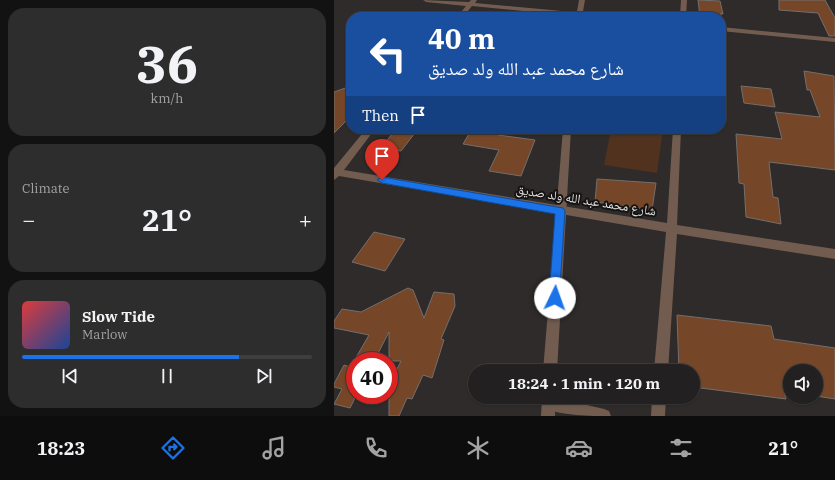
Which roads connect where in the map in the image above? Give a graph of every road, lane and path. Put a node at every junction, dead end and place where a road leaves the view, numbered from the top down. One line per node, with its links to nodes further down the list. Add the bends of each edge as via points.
1 (426, 0): 4 (street)
2 (582, 0): 7 (street)
3 (684, 0): 8 (street)
4 (473, 2): 5 (street); 6 (street)
5 (464, 12)
6 (549, 12)
7 (580, 12)
8 (683, 12)
9 (726, 29): 10 (street)
10 (835, 40)
11 (367, 134): 14 (street)
12 (567, 134): 15 (street)
13 (677, 134): 16 (street)
14 (335, 174): 15 (street, شارع محمد عبد الله ولد صديق)
15 (560, 211): 16 (street, شارع محمد عبد الله ولد صديق); 18 (street)
16 (672, 228): 17 (street, شارع محمد عبد الله ولد صديق); 19 (street)
17 (835, 254)
18 (550, 364)
19 (662, 364)
20 (659, 404): 23 (street)
21 (548, 405): 22 (street)
22 (604, 416)
23 (658, 416)

